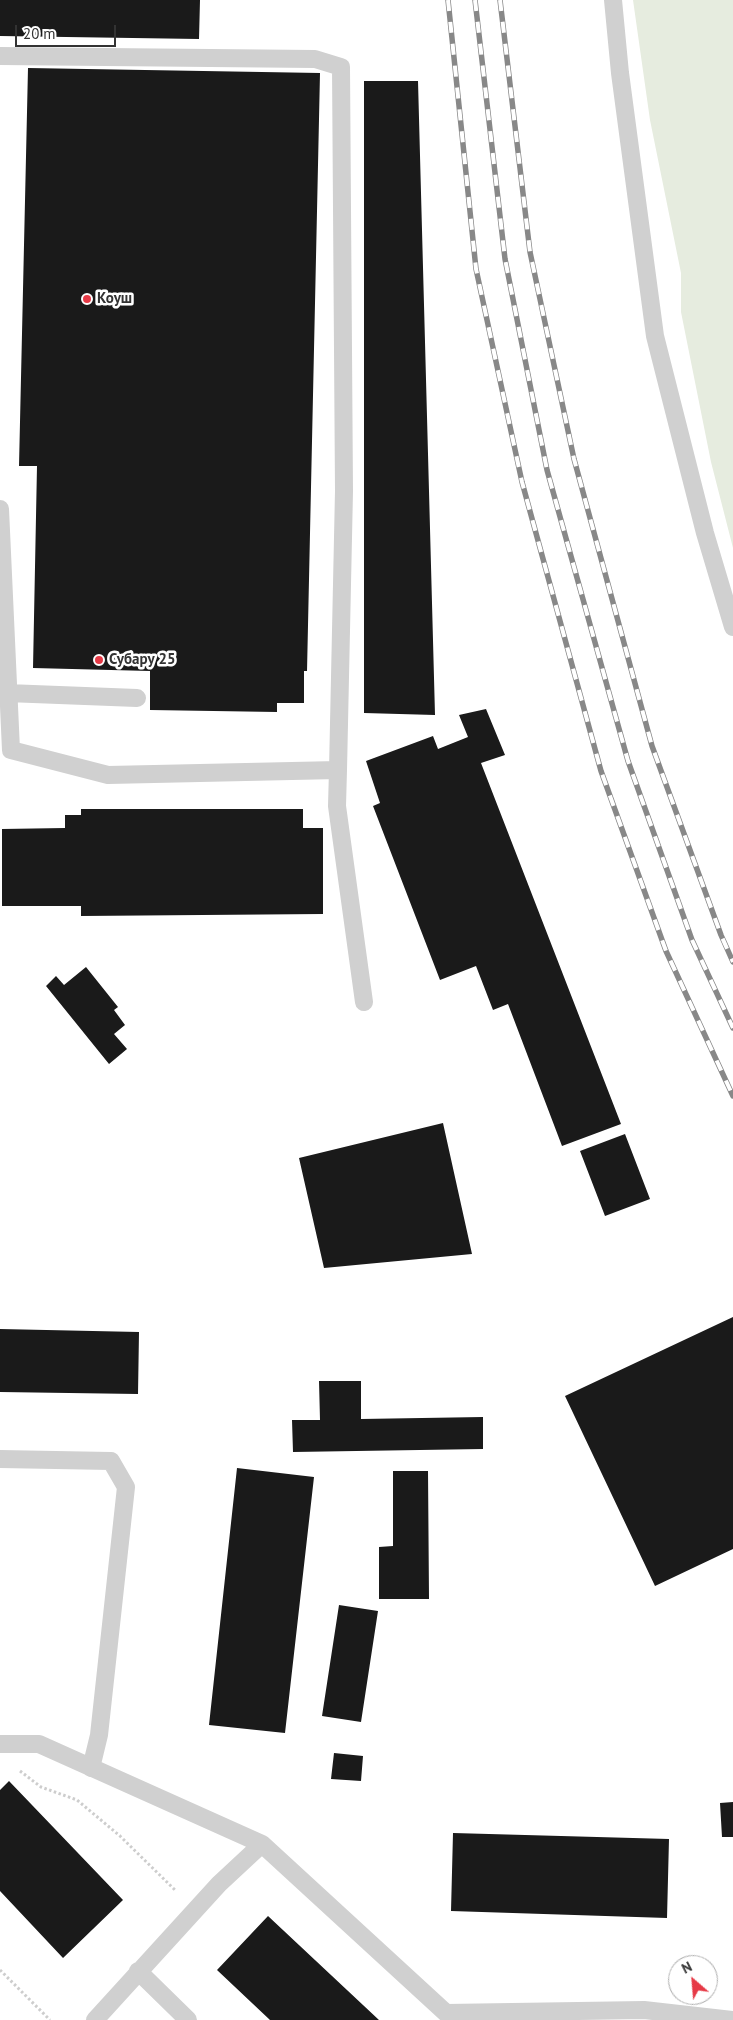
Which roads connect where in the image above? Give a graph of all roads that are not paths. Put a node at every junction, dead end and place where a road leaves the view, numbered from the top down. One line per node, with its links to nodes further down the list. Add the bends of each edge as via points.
1 (613, 0): 4 (lane, via 655,336 704,533)
2 (0, 56): 7 (lane, via 315,59 341,67 344,491)
3 (0, 509): 5 (lane)
4 (733, 627)
5 (7, 693): 6 (lane); 7 (lane, via 11,750 108,775)
6 (138, 698)
7 (338, 770): 8 (lane, via 337,806)
8 (364, 1002)
9 (0, 1459): 11 (lane, via 111,1461 126,1487 99,1735)
10 (0, 1744): 11 (lane, via 39,1744)
11 (91, 1768): 12 (lane)
12 (262, 1844): 13 (lane); 14 (lane)
13 (138, 1972): 15 (lane); 16 (lane)
14 (443, 2017): 17 (lane, via 644,2010)
15 (95, 2020)
16 (188, 2020)
17 (732, 2020)

